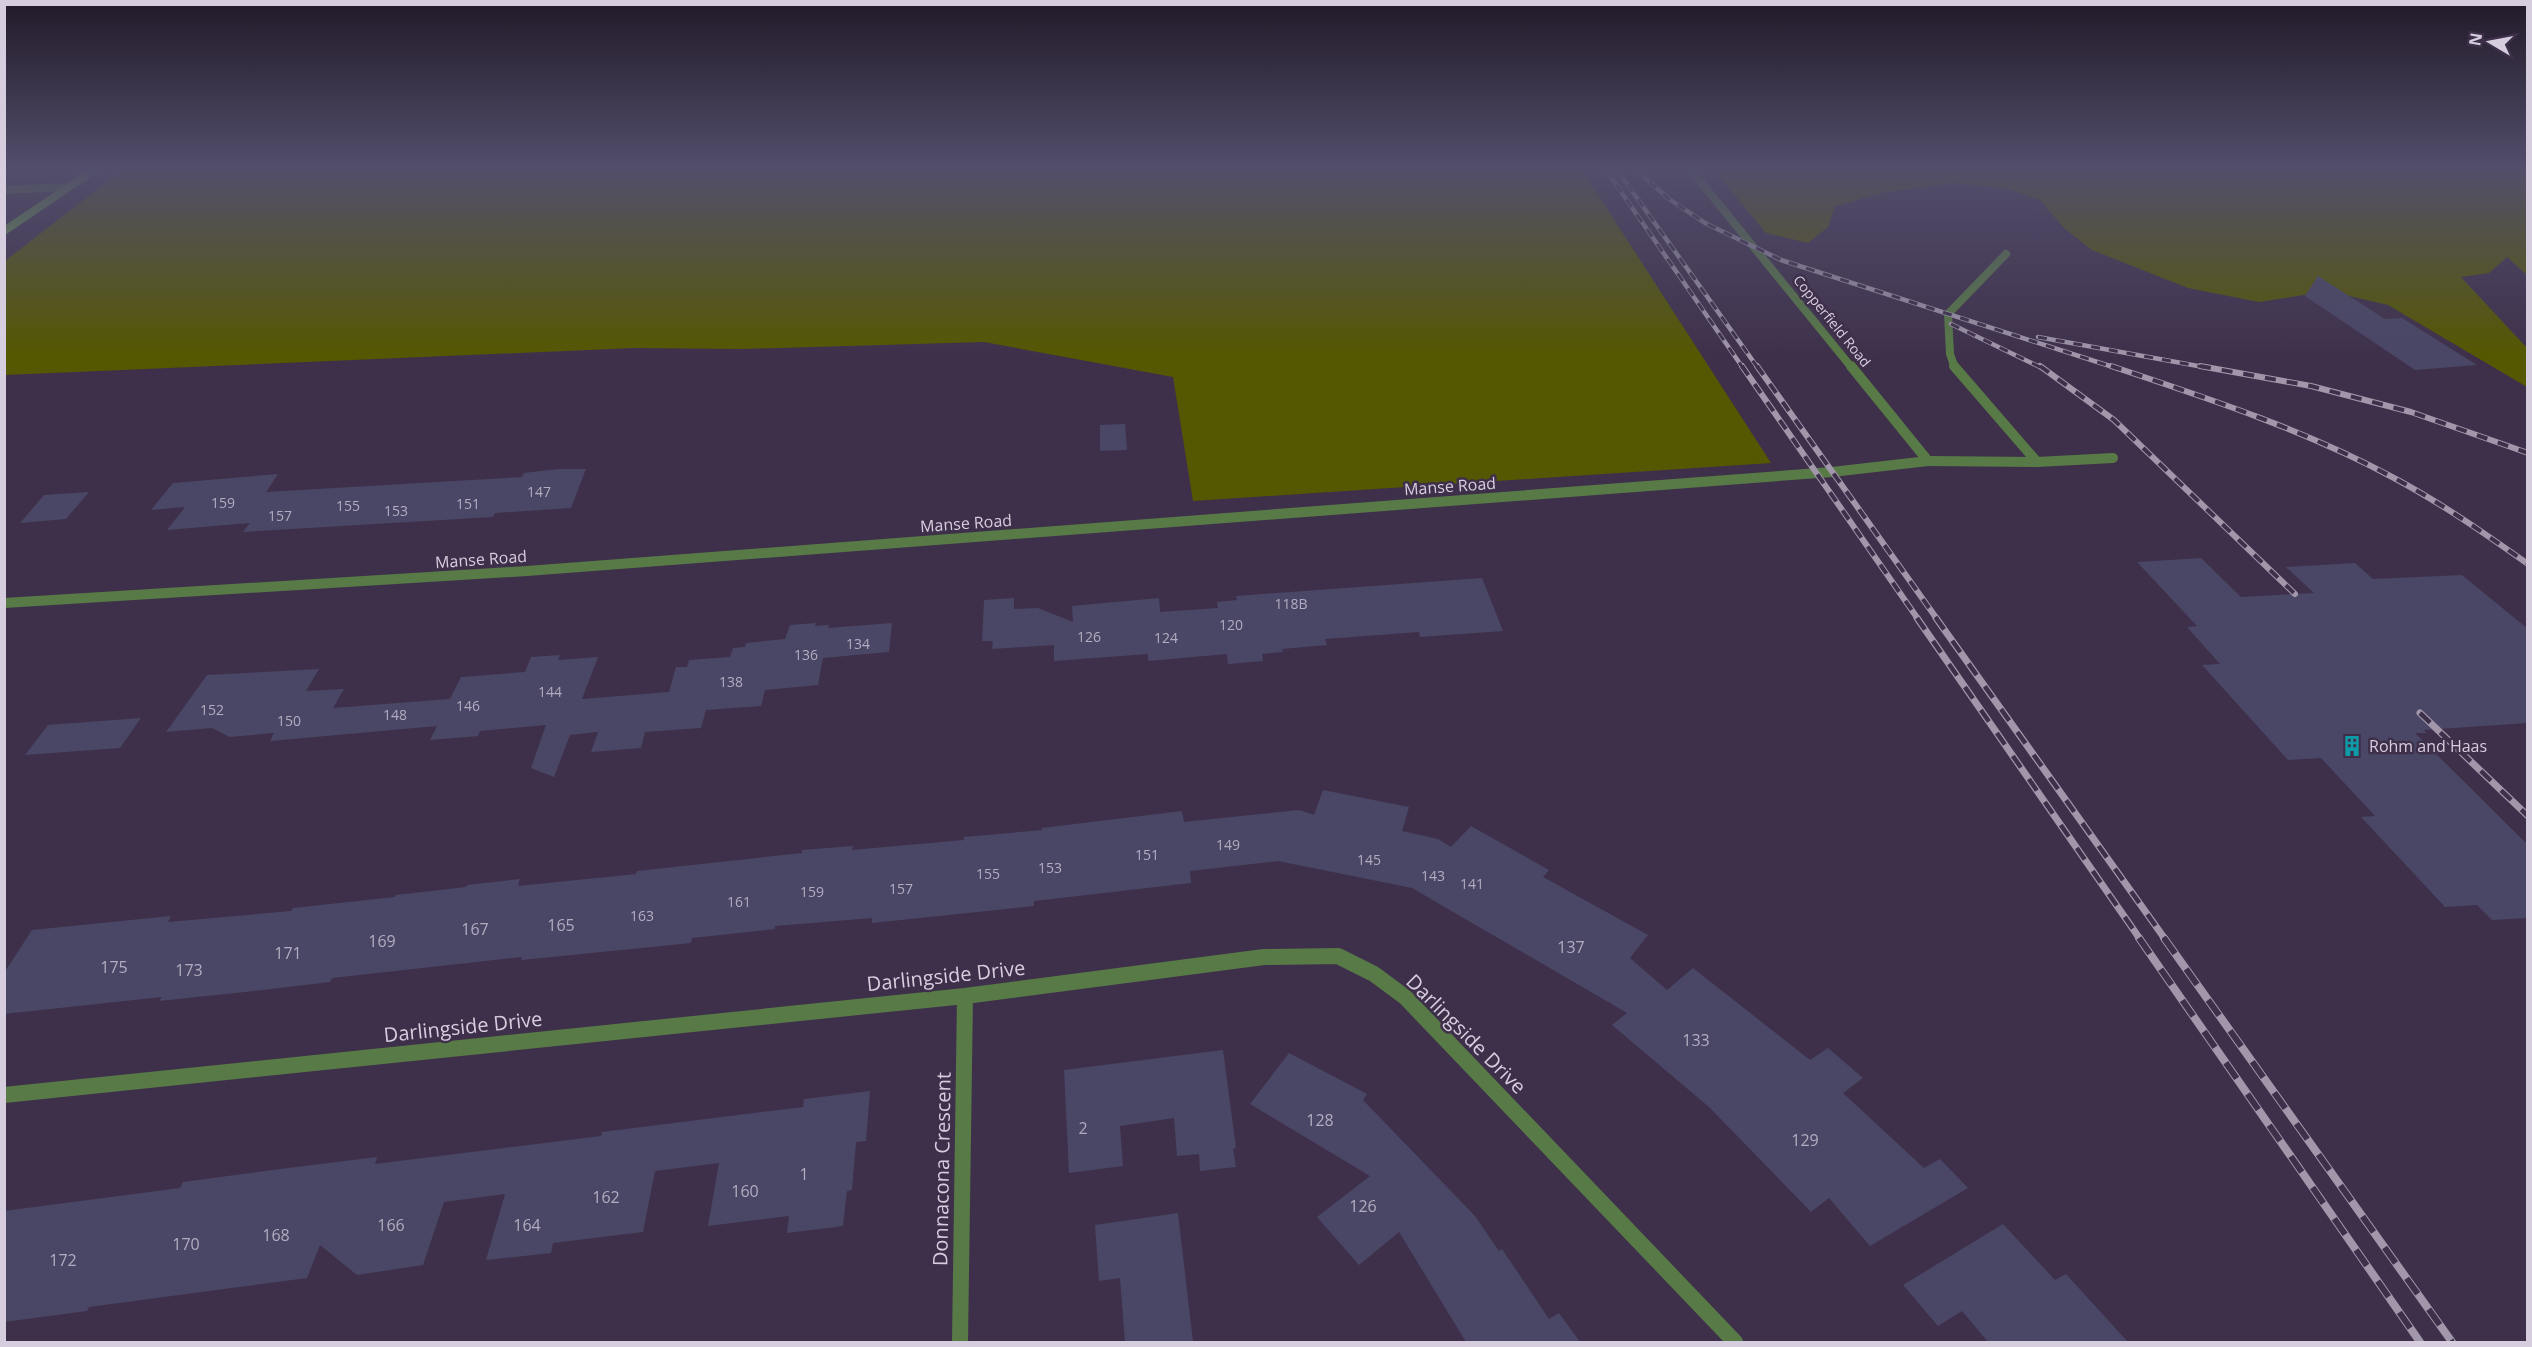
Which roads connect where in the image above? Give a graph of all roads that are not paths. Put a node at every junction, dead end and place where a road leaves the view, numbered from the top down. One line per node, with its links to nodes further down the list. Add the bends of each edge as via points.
1 (1742, 233): 4 (street, Copperfield Road)
2 (2006, 254): 5 (street, via 1948,314 1950,354 1955,368)
3 (2114, 458): 5 (street, Manse Road)
4 (1928, 461): 5 (street, Manse Road); 6 (street, Manse Road, via 1832,472 528,571)
5 (2037, 462)
6 (4, 603)
7 (965, 996): 8 (street, Darlingside Drive); 9 (street, Donnacona Crescent); 10 (street, Darlingside Drive, via 1264,957 1338,957 1374,974 1405,998)
8 (4, 1095)
9 (960, 1342)
10 (1735, 1342)

